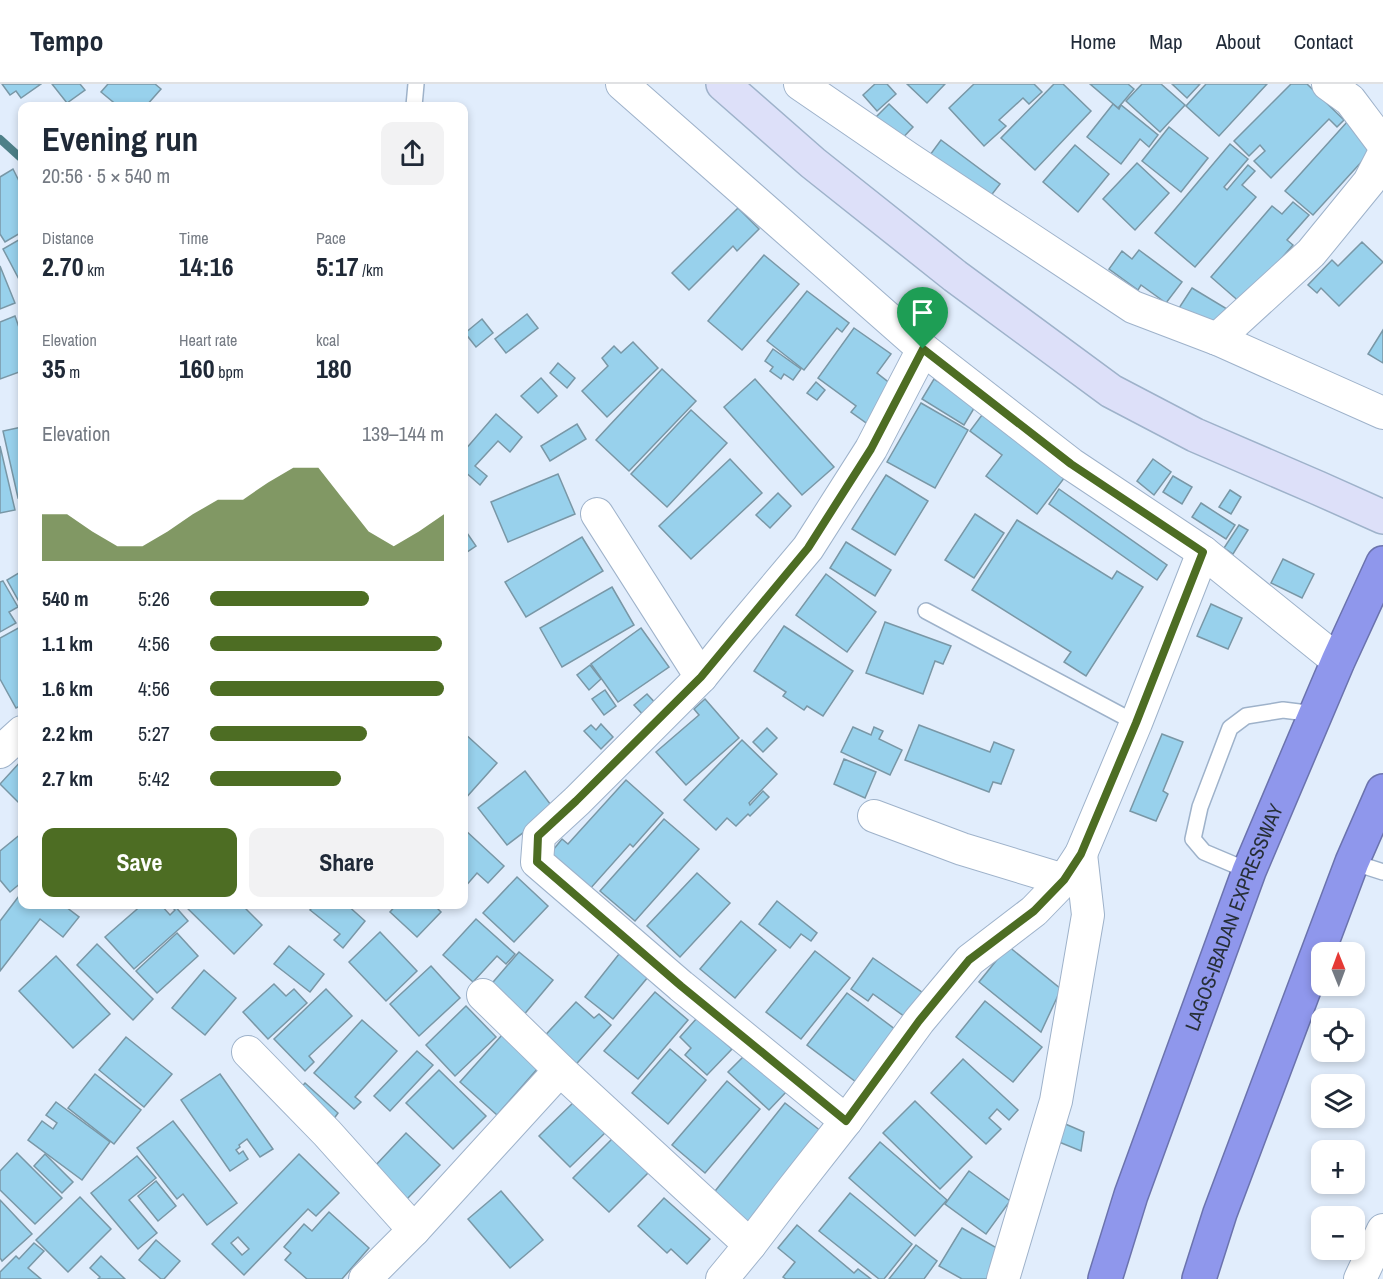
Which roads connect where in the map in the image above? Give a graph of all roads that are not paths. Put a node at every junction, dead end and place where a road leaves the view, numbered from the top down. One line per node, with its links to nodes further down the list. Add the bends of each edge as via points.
1 (416, 84): 6 (lane)
2 (622, 84): 10 (street)
3 (723, 84): 13 (main road, via 813,163 955,276 1111,391 1195,435)
4 (800, 84): 9 (street, via 1133,307)
5 (1328, 84): 7 (street, via 1350,100)
6 (414, 102)
7 (1383, 144)
8 (1383, 155): 9 (street, via 1369,182 1311,253)
9 (1217, 339): 11 (street)
10 (923, 349): 14 (street, via 1071,464); 18 (street, via 871,449 808,548)
11 (1378, 407)
12 (597, 514): 18 (street)
13 (1383, 517)
14 (1203, 552): 17 (street); 20 (street)
15 (1383, 563): 17 (highway, LAGOS-IBADAN EXPRESSWAY)
16 (926, 611): 20 (lane)
17 (1338, 661): 19 (highway, LAGOS-IBADAN EXPRESSWAY)
18 (701, 677): 33 (street, via 538,836 537,862)
19 (1315, 714): 27 (highway, LAGOS-IBADAN EXPRESSWAY); 27 (lane, via 1283,710 1246,716 1230,728 1192,839 1204,852)
20 (1136, 723): 25 (street)
21 (18, 736): 22 (street)
22 (0, 752)
23 (1383, 791): 26 (highway)
24 (874, 816): 29 (street, via 962,849)
25 (1081, 854): 29 (street); 39 (street, via 1088,915 1056,1101)
26 (1352, 862): 28 (lane); 41 (highway, via 1220,1213)
27 (1249, 871): 40 (highway, LAGOS-IBADAN EXPRESSWAY, via 1131,1195)
28 (1383, 873)
29 (1064, 880): 33 (street, via 1034,911 969,960)
30 (483, 995): 32 (street)
31 (248, 1052): 34 (street)
32 (560, 1070): 34 (street); 36 (street)
33 (846, 1121): 36 (street)
34 (414, 1230): 37 (street)
35 (1383, 1230): 42 (street)
36 (750, 1245): 38 (street)
37 (365, 1279)
38 (722, 1279)
39 (1003, 1279)
40 (1105, 1279)
41 (1199, 1279)
42 (1360, 1279)

